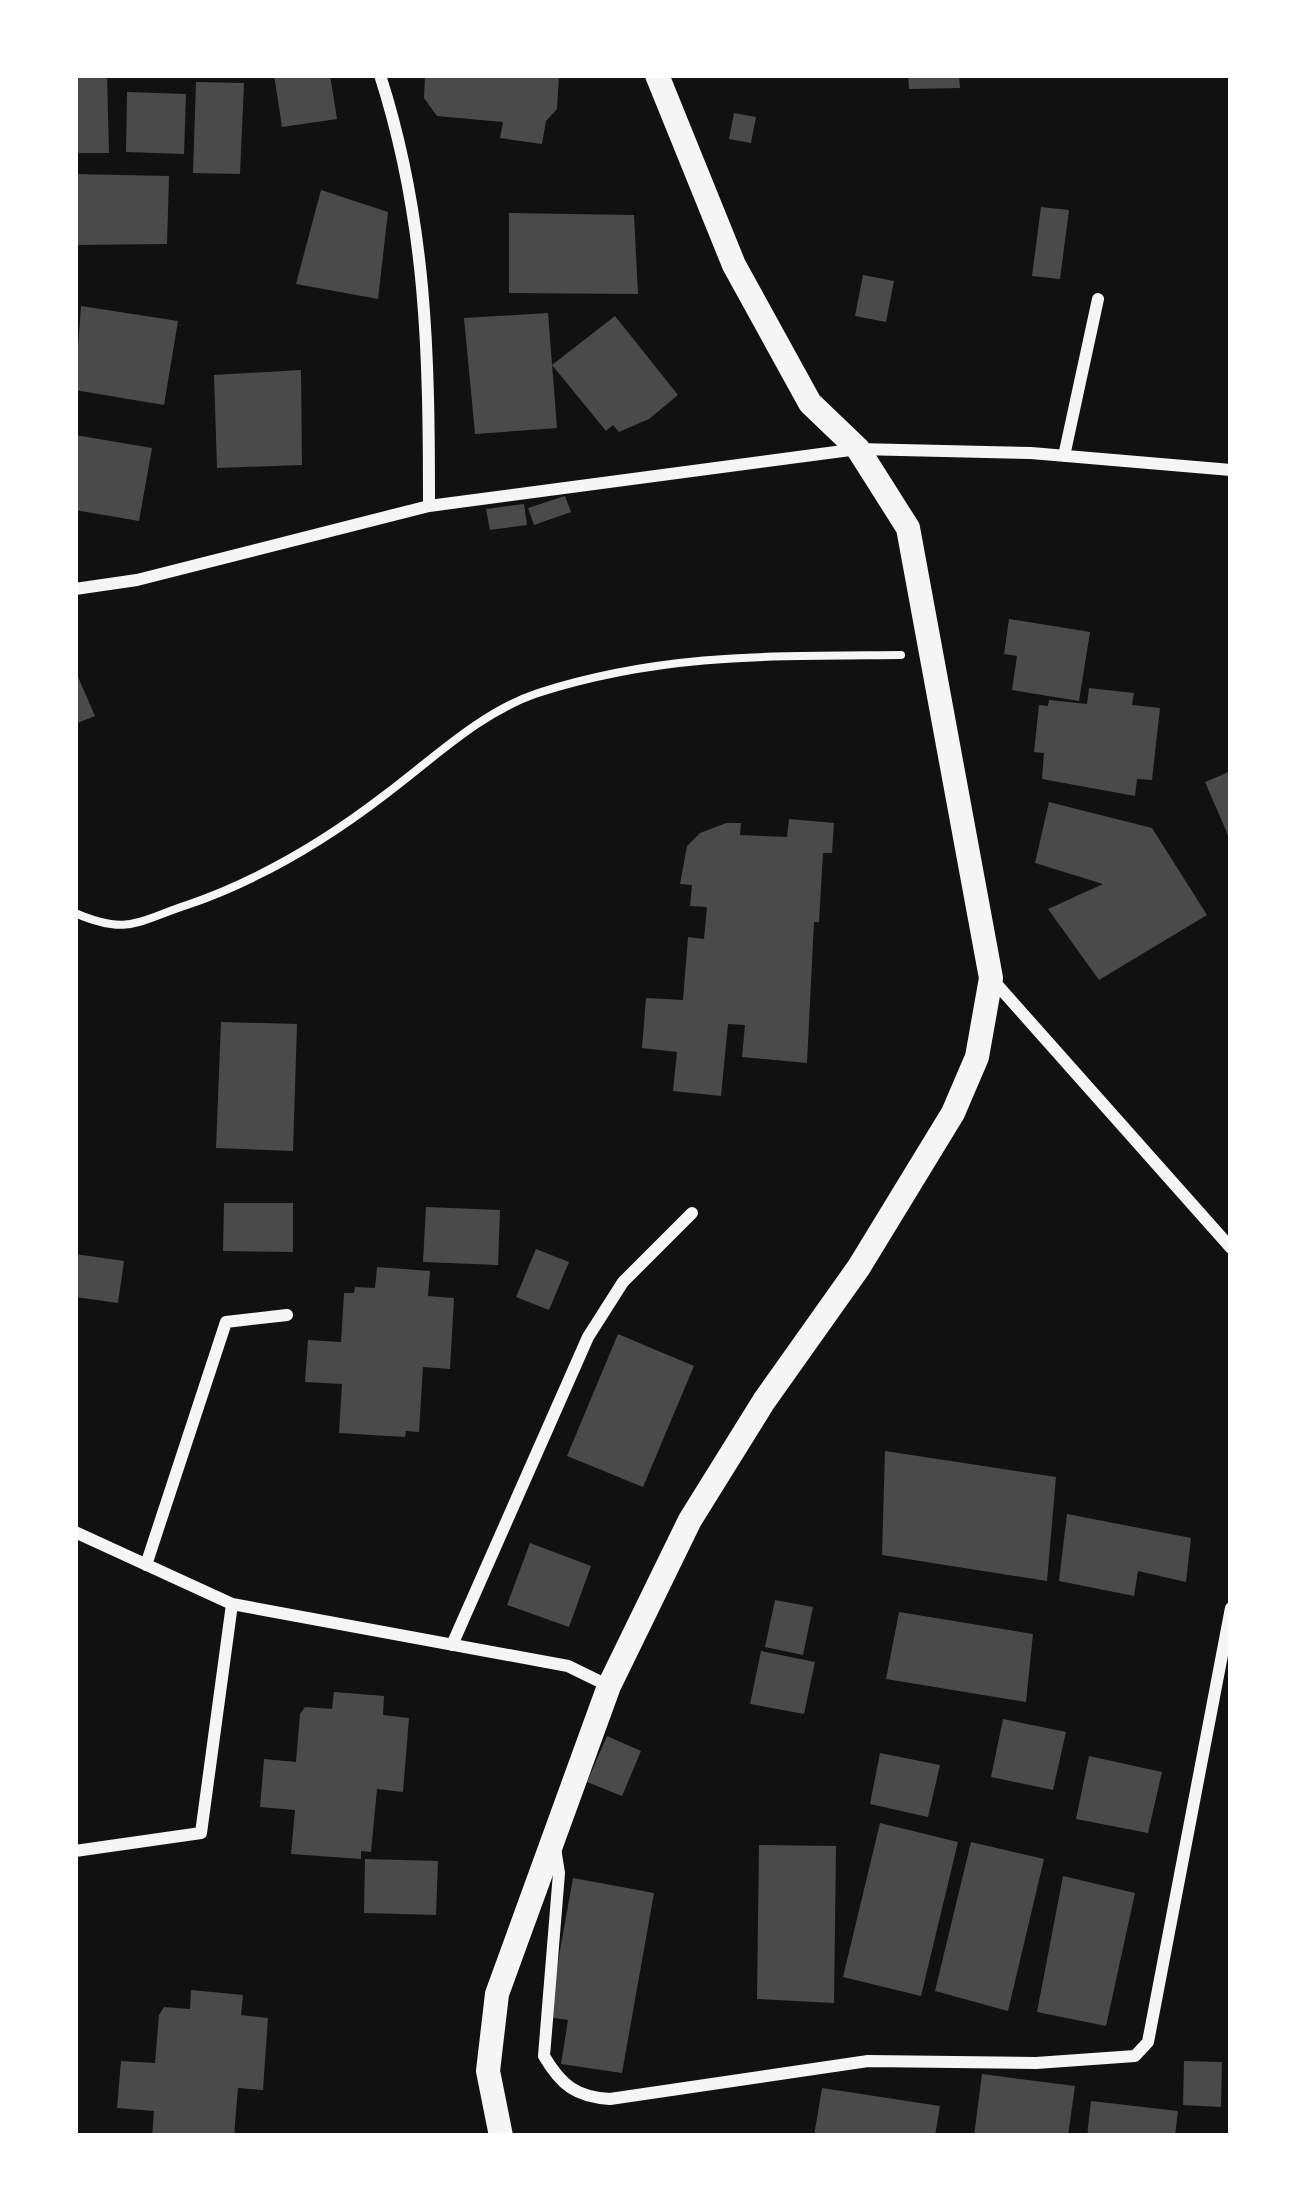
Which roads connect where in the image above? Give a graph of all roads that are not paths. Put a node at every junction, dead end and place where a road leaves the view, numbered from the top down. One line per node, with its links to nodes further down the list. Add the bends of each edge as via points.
1 (380, 75): 7 (street, via 406,155 422,255)
2 (657, 75): 4 (main road, via 734,265 810,403)
3 (1098, 299): 5 (street)
4 (858, 449): 5 (street); 7 (street); 9 (main road, via 908,528)
5 (1064, 456): 6 (street)
6 (1231, 470)
7 (428, 506): 8 (street)
8 (75, 589)
9 (991, 978): 11 (street); 18 (main road, via 977,1057 953,1113 690,1520)
10 (692, 1213): 17 (street, via 623,1282 588,1337)
11 (1231, 1248)
12 (287, 1315): 14 (street, via 226,1322)
13 (75, 1532): 14 (street)
14 (146, 1564): 15 (street)
15 (232, 1604): 17 (street); 20 (street, via 201,1832)
16 (1231, 1608): 19 (street, via 1148,2042 1135,2056 868,2061 582,2097 544,2056 559,1873)
17 (452, 1645): 18 (street, via 568,1666)
18 (609, 1687): 19 (main road)
19 (551, 1834): 21 (main road, via 490,2027 489,2089)
20 (75, 1852)
21 (501, 2136)

